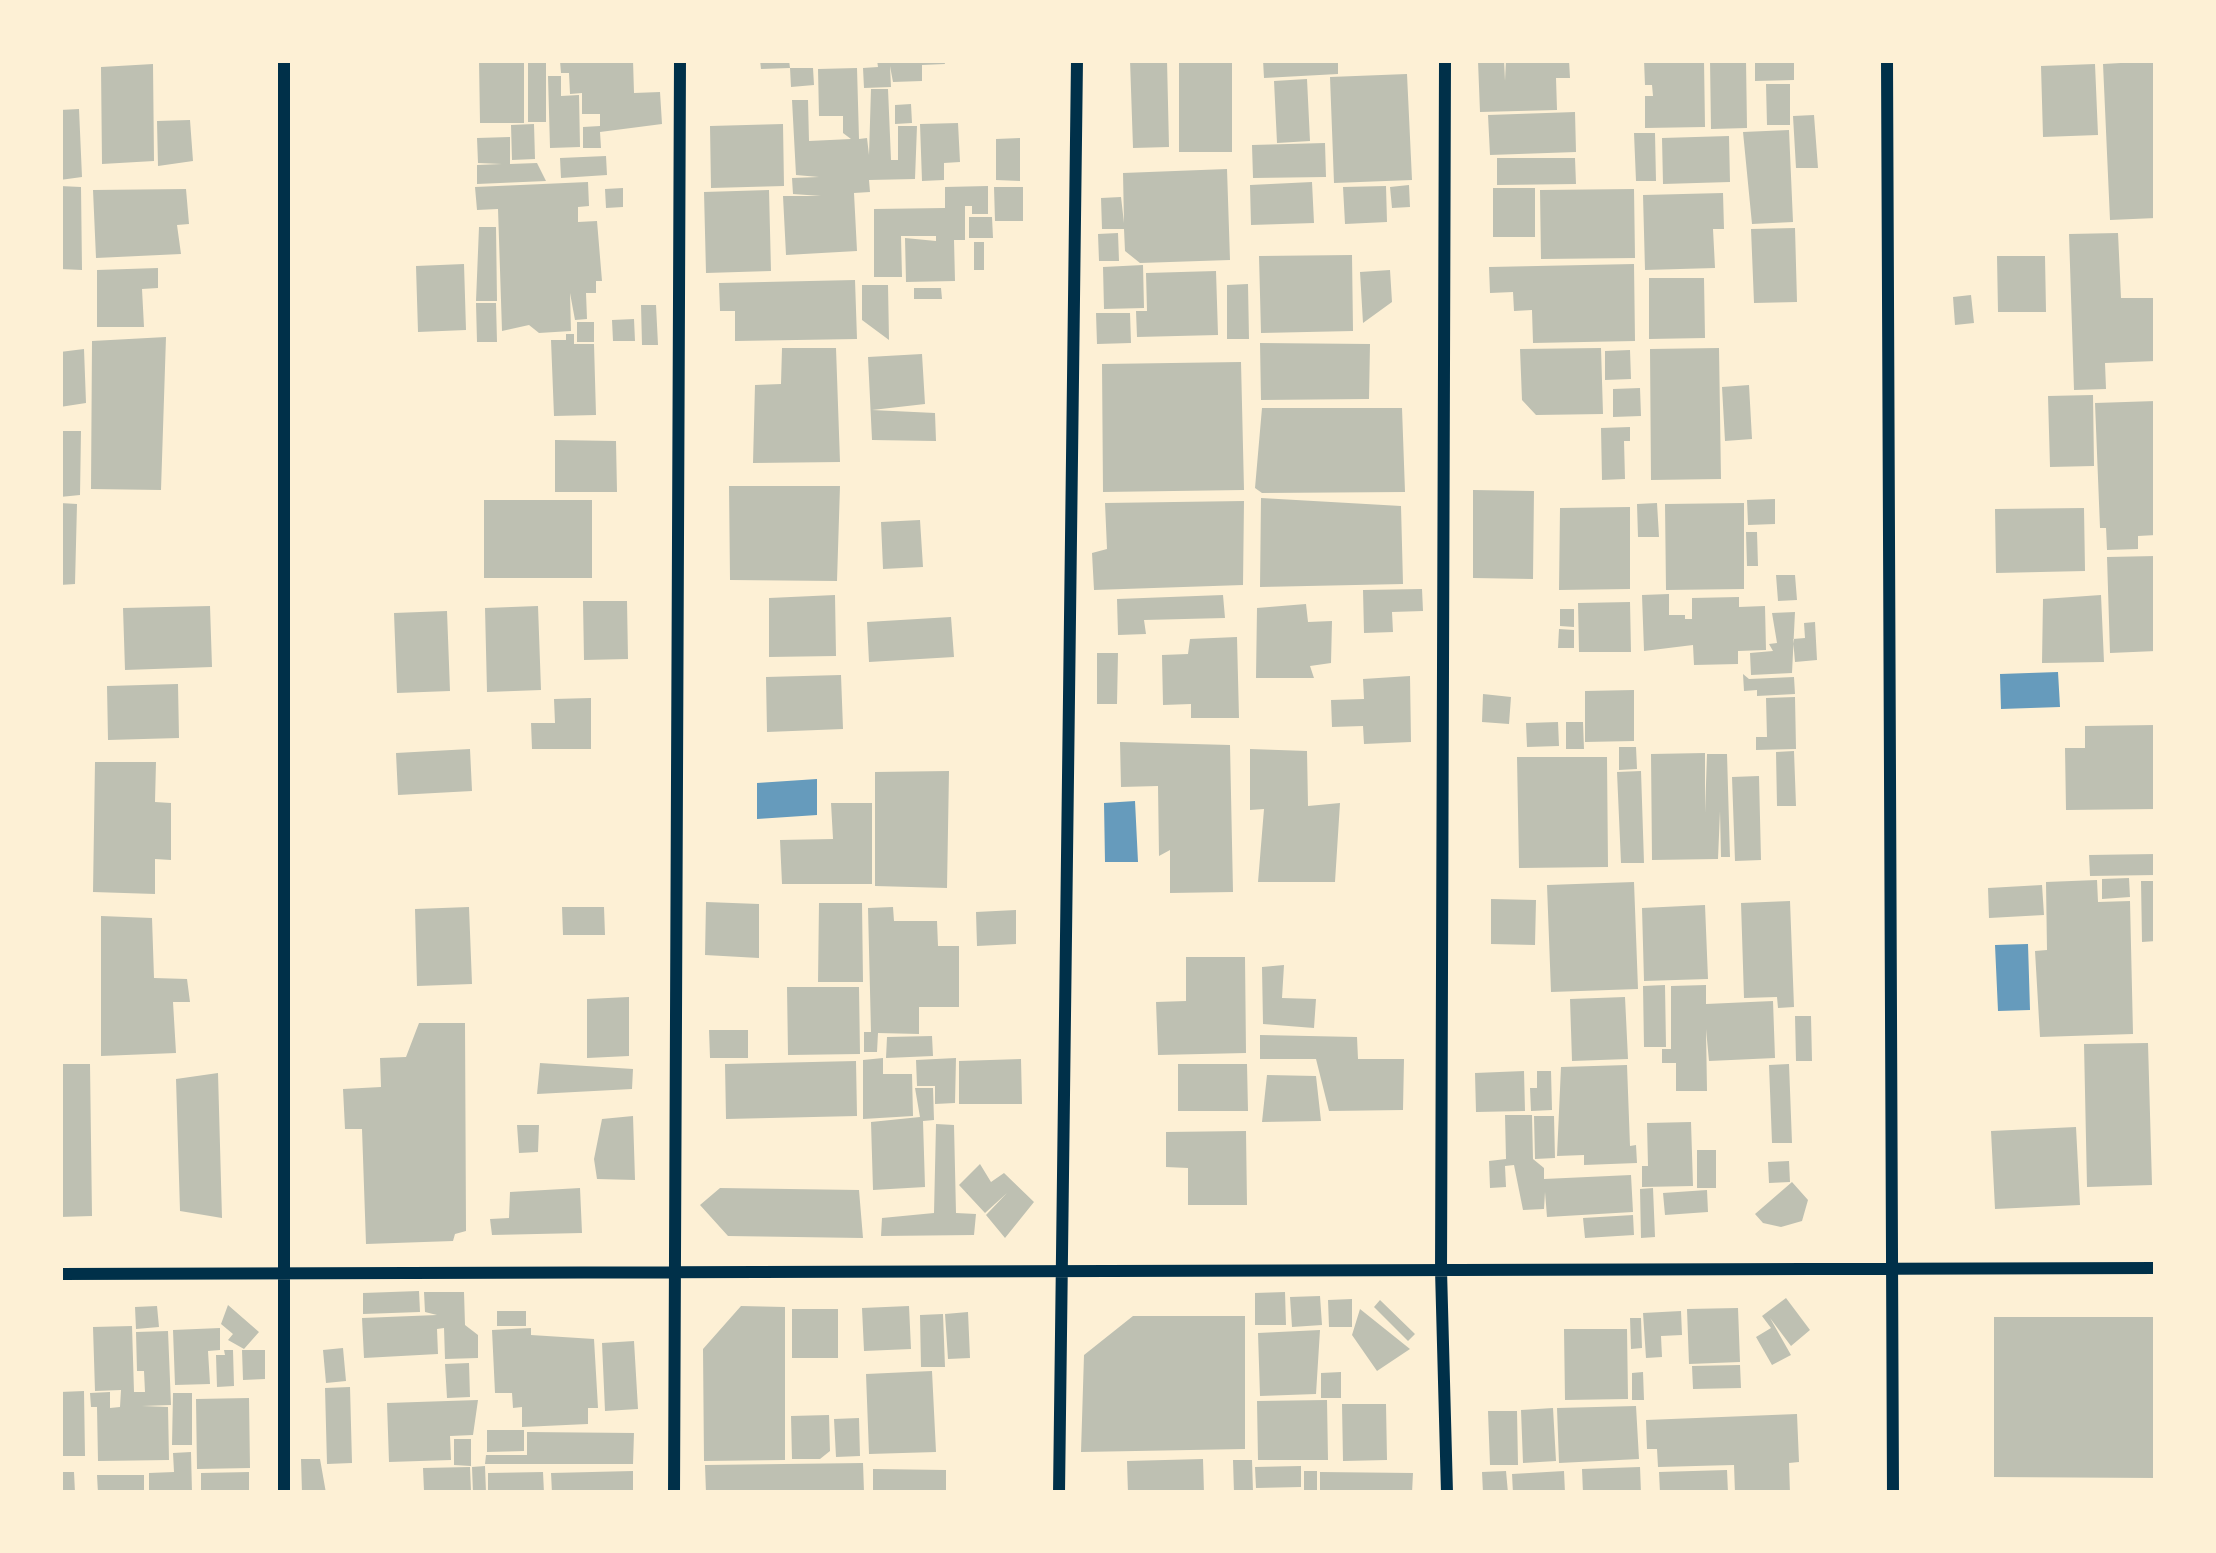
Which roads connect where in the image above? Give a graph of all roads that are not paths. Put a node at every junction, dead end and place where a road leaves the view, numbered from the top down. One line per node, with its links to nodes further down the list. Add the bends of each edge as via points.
1 (284, 60): 11 (street)
2 (680, 60): 10 (street)
3 (1077, 60): 9 (street)
4 (1444, 60): 8 (street)
5 (1887, 60): 7 (street)
6 (2156, 1268): 7 (street)
7 (1893, 1269): 8 (street); 17 (street)
8 (1442, 1270): 9 (street); 16 (street)
9 (1058, 1271): 10 (street); 15 (street)
10 (676, 1272): 11 (street); 14 (street)
11 (282, 1273): 12 (street); 13 (street)
12 (60, 1274)
13 (284, 1493)
14 (674, 1493)
15 (1058, 1493)
16 (1447, 1493)
17 (1893, 1493)

